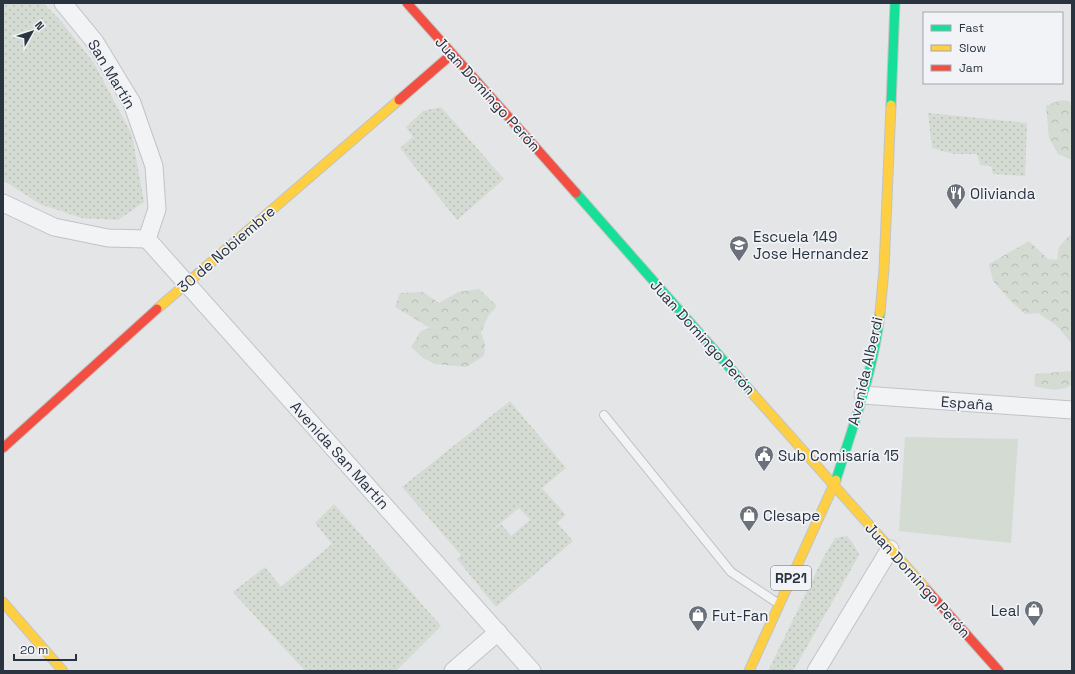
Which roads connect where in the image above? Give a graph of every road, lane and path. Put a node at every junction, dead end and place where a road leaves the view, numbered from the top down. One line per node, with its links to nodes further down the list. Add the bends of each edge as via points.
1 (407, 3): 4 (street, Juan Domingo Perón)
2 (895, 3): 8 (street, Avenida Alberdi / RP21, via 884,269 878,330)
3 (69, 5): 6 (street, San Martín, via 132,103 154,166 157,209)
4 (452, 54): 7 (street, 30 de Nobiembre); 12 (street, Juan Domingo Perón)
5 (3, 203): 6 (street, via 54,227 108,238)
6 (147, 239): 7 (street, Avenida San Martín)
7 (187, 282): 11 (street, 30 de Nobiembre); 16 (street, Avenida San Martín)
8 (863, 396): 9 (street, España); 12 (street, Avenida Alberdi / RP21)
9 (1072, 410)
10 (604, 415): 15 (lane, via 731,572)
11 (3, 448)
12 (834, 485): 13 (street, Juan Domingo Perón); 15 (street, Avenida Alberdi / RP21)
13 (890, 549): 21 (street); 22 (street, Juan Domingo Perón)
14 (3, 602): 17 (street)
15 (780, 604): 20 (street, Avenida Alberdi / RP21)
16 (498, 632): 18 (street); 19 (street, Avenida San Martín)
17 (63, 671)
18 (453, 671)
19 (532, 671)
20 (749, 671)
21 (816, 671)
22 (999, 671)

